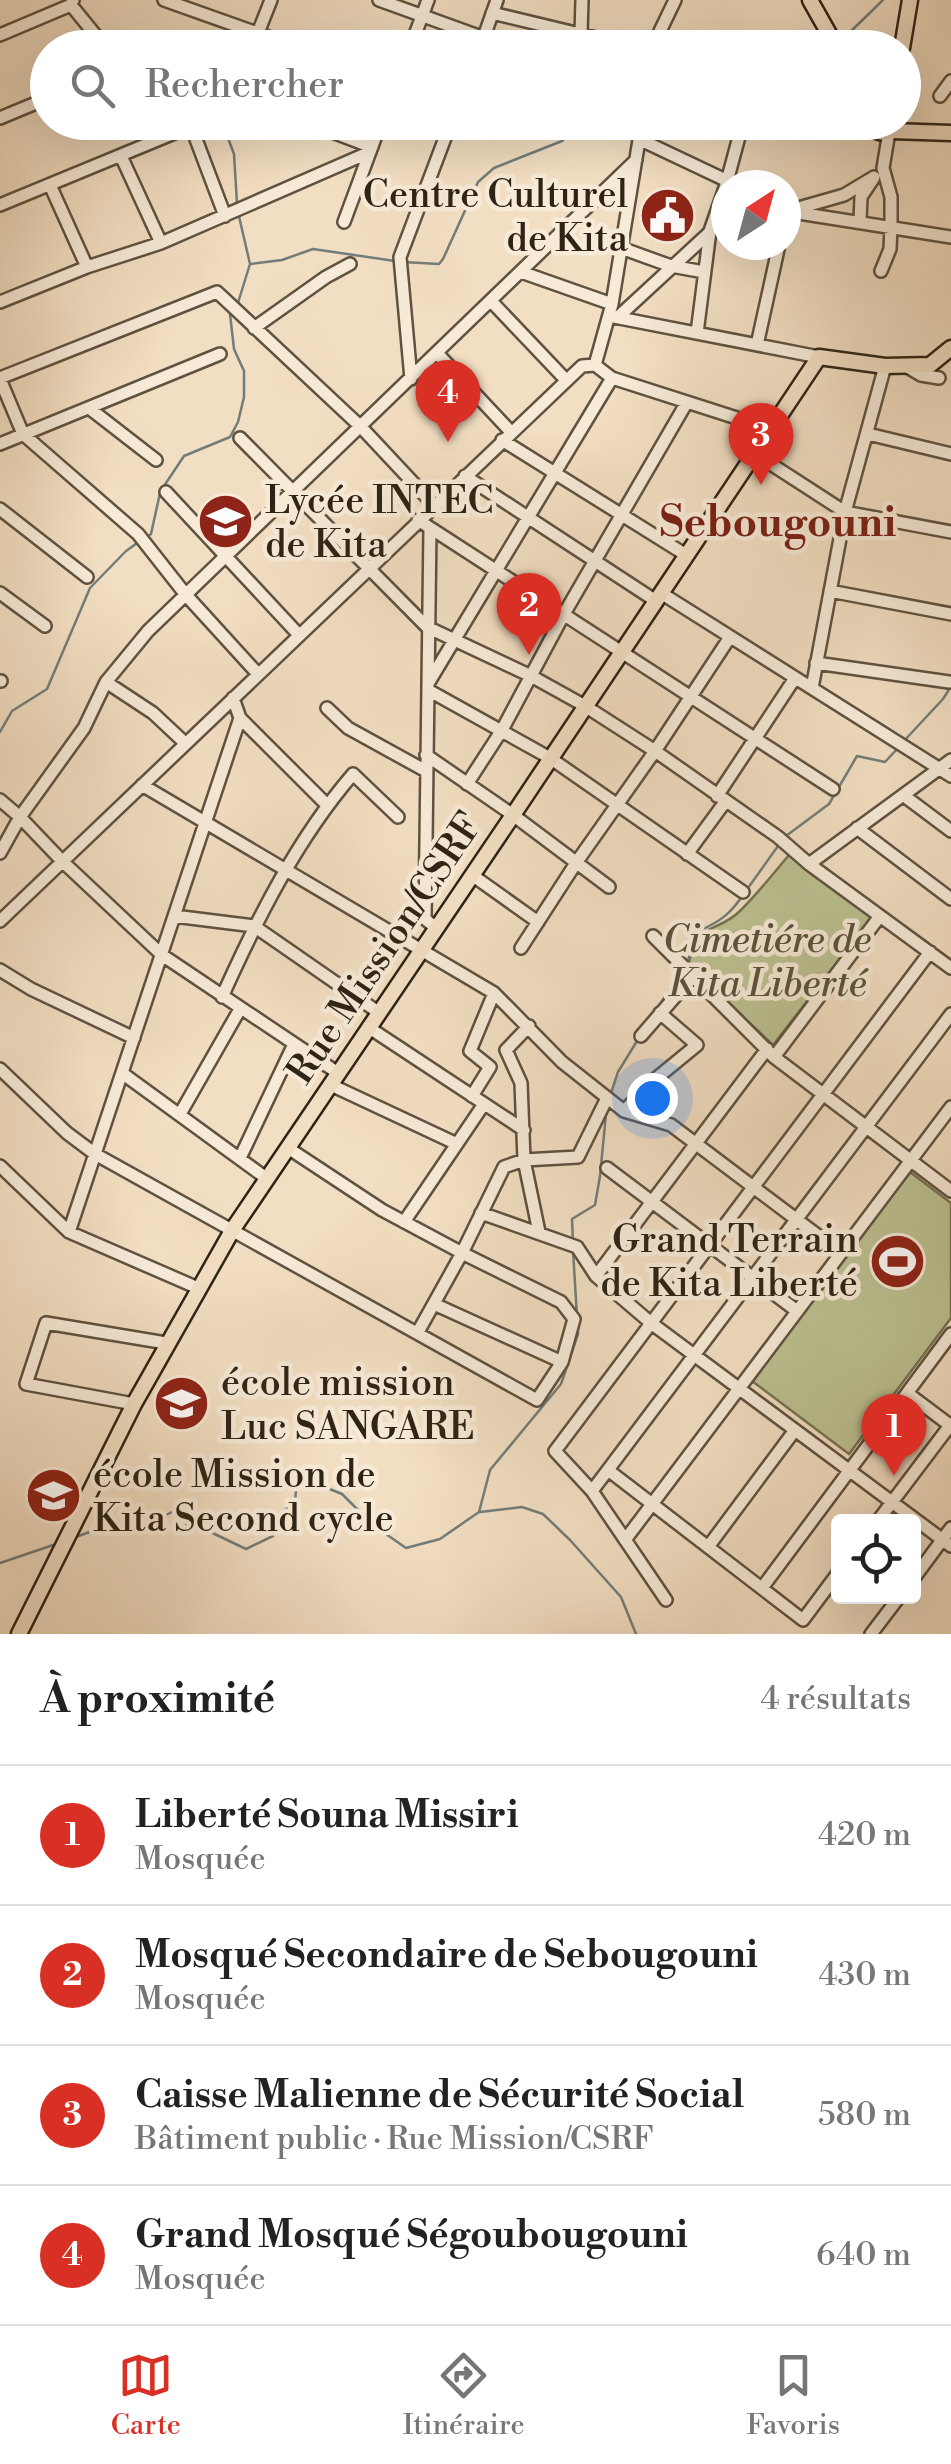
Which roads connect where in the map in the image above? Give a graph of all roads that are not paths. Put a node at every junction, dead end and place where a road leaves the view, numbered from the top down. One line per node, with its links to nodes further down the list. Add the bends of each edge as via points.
1 (164, 0): 13 (street)
2 (271, 0): 14 (street)
3 (379, 0): 11 (street)
4 (428, 0): 11 (street)
5 (582, 0): 19 (street)
6 (675, 0): 20 (street)
7 (810, 0): 21 (main road)
8 (910, 0): 22 (main road)
9 (72, 3): 12 (street); 23 (street)
10 (495, 6): 17 (street); 18 (street)
11 (422, 16): 15 (street); 16 (street)
12 (92, 30)
13 (249, 30)
14 (259, 30)
15 (417, 30)
16 (453, 30)
17 (487, 30)
18 (569, 30)
19 (581, 30)
20 (661, 30)
21 (827, 30)
22 (905, 30)
23 (0, 35)
24 (951, 81): 25 (street)
25 (940, 96)
26 (30, 106): 27 (street)
27 (0, 118)
28 (921, 130): 29 (main road)
29 (951, 133)
30 (158, 140): 39 (street)
31 (201, 140): 46 (street)
32 (348, 140): 38 (street)
33 (375, 140): 38 (street)
34 (445, 140): 75 (street, via 399,263)
35 (640, 140): 40 (street); 43 (street)
36 (739, 140): 41 (street)
37 (893, 140): 42 (street)
38 (371, 150): 46 (street); 48 (street)
39 (121, 156): 44 (street); 52 (street)
40 (636, 160): 53 (street); 59 (street)
41 (732, 170)
42 (879, 173): 47 (street, via 861,197); 47 (street, via 844,195 786,211); 49 (street, via 891,196)
43 (711, 175)
44 (50, 185): 45 (street); 57 (street)
45 (0, 206)
46 (225, 216): 52 (street)
47 (860, 221): 49 (street)
48 (344, 222)
49 (891, 226): 51 (street); 58 (street)
50 (710, 231): 56 (street); 60 (street)
51 (951, 237)
52 (161, 243): 57 (street)
53 (621, 248): 56 (street); 63 (street)
54 (775, 260): 66 (street)
55 (350, 264): 64 (street)
56 (671, 266): 60 (street); 63 (street)
57 (87, 267): 62 (street)
58 (881, 271)
59 (520, 272): 61 (street); 63 (street)
60 (704, 272): 65 (street)
61 (490, 301): 68 (street); 77 (street)
62 (0, 302)
63 (613, 312): 65 (street); 71 (street)
64 (254, 328): 74 (street, via 217,292); 80 (street)
65 (697, 333): 66 (street)
66 (757, 345): 70 (street)
67 (951, 348): 73 (main road)
68 (437, 353): 75 (street); 84 (street)
69 (220, 354): 79 (street)
70 (819, 357): 72 (main road); 81 (main road, Rue Mission/CSRF)
71 (595, 365): 76 (street); 77 (street, via 582,366)
72 (885, 366): 73 (main road); 83 (street)
73 (940, 374)
74 (0, 378): 82 (street)
75 (411, 378): 80 (street)
76 (612, 378): 78 (street); 90 (street)
77 (566, 380): 84 (street)
78 (687, 402): 81 (street); 97 (street)
79 (89, 408): 82 (street); 89 (street)
80 (360, 427): 93 (street); 94 (street)
81 (770, 430): 87 (main road, Rue Mission/CSRF)
82 (23, 434): 86 (street); 110 (street, via 142,539)
83 (868, 434): 88 (street); 96 (street)
84 (507, 436): 90 (street); 91 (street)
85 (240, 438): 93 (street)
86 (0, 444)
87 (754, 454): 96 (street); 102 (main road, Rue Mission/CSRF)
88 (951, 454)
89 (156, 460)
90 (555, 473): 97 (street); 98 (street)
91 (465, 476): 94 (street); 98 (street)
92 (166, 492): 103 (street)
93 (293, 492): 103 (street); 105 (street)
94 (434, 505): 99 (street)
95 (0, 509): 107 (street)
96 (845, 512): 101 (street); 108 (street)
97 (622, 515): 102 (street); 104 (street)
98 (528, 517): 104 (street); 106 (street)
99 (418, 520): 100 (street); 105 (street)
100 (430, 528): 106 (street); 115 (street)
101 (951, 532)
102 (686, 555): 111 (main road, Rue Mission/CSRF)
103 (226, 556): 110 (street); 116 (street)
104 (596, 562): 111 (street); 112 (street)
105 (369, 568): 115 (street); 116 (street)
106 (496, 570): 112 (street); 118 (street)
107 (87, 577)
108 (830, 591): 113 (street); 120 (street)
109 (0, 593): 114 (street)
110 (186, 595): 121 (street); 124 (street)
111 (659, 597): 117 (street); 119 (main road, Rue Mission/CSRF)
112 (564, 614): 119 (street); 122 (street)
113 (951, 614)
114 (45, 626)
115 (428, 628): 118 (street); 126 (street)
116 (299, 635): 121 (street)
117 (730, 637): 123 (street); 128 (street)
118 (455, 641): 122 (street); 126 (street)
119 (622, 651): 128 (street); 130 (main road, Rue Mission/CSRF)
120 (816, 664): 125 (street); 127 (street)
121 (258, 674): 129 (street)
122 (530, 676): 130 (street); 133 (street)
123 (795, 678): 127 (street); 134 (street)
124 (106, 682): 135 (street, via 153,712); 152 (street, via 84,728)
125 (949, 682)
126 (428, 687): 133 (street); 137 (street)
127 (812, 688): 140 (street)
128 (691, 697): 134 (street); 136 (street)
129 (233, 698): 132 (street); 135 (street)
130 (584, 706): 136 (street); 138 (main road, Rue Mission/CSRF)
131 (326, 708): 141 (street, via 348,728)
132 (240, 718): 149 (street); 154 (street)
133 (502, 730): 138 (street); 144 (street)
134 (755, 738): 145 (street); 147 (street)
135 (186, 744): 143 (street)
136 (656, 751): 147 (street); 150 (street)
137 (426, 755): 141 (street); 144 (street)
138 (550, 758): 150 (street); 151 (main road, Rue Mission/CSRF)
139 (951, 760): 140 (street)
140 (938, 768): 142 (street); 146 (street)
141 (426, 771): 172 (street, via 425,919)
142 (951, 776)
143 (142, 784): 154 (street); 159 (street)
144 (467, 784): 151 (street)
145 (832, 789)
146 (902, 795): 155 (street); 156 (street)
147 (721, 799): 158 (street); 161 (street)
148 (0, 800): 152 (street)
149 (326, 805): 153 (street, via 354,774); 162 (street)
150 (618, 806): 158 (street); 160 (street)
151 (513, 815): 160 (street); 163 (main road, Rue Mission/CSRF)
152 (20, 817): 157 (street); 159 (street)
153 (398, 817)
154 (205, 823): 162 (street); 167 (street)
155 (857, 828): 161 (street); 166 (street)
156 (951, 831)
157 (0, 852)
158 (688, 854): 165 (street)
159 (62, 862): 169 (street); 177 (street)
160 (576, 862): 164 (street); 170 (street)
161 (809, 864): 168 (street)
162 (288, 870): 171 (street); 174 (street)
163 (472, 874): 170 (street); 172 (main road, Rue Mission/CSRF)
164 (610, 888)
165 (743, 892)
166 (951, 900)
167 (174, 916): 171 (street); 177 (street)
168 (880, 916): 176 (street); 192 (street)
169 (1, 919)
170 (538, 922): 175 (street)
171 (254, 926): 182 (street); 184 (street)
172 (435, 927): 174 (main road, Rue Mission/CSRF)
173 (653, 936): 180 (street)
174 (421, 948): 181 (street); 184 (main road, Rue Mission/CSRF)
175 (521, 948)
176 (930, 952): 178 (street); 196 (street)
177 (162, 954): 182 (street); 190 (street)
178 (951, 968)
179 (0, 970): 190 (street)
180 (692, 976): 185 (street); 192 (street)
181 (494, 994): 188 (street); 197 (street, via 470,1050 490,1068)
182 (222, 997): 183 (street)
183 (240, 1009): 191 (street); 202 (street)
184 (378, 1012): 187 (main road, Rue Mission/CSRF)
185 (660, 1013): 189 (street); 201 (street, via 697,1045)
186 (951, 1014): 203 (street)
187 (368, 1026): 195 (main road, Rue Mission/CSRF); 197 (street)
188 (529, 1026): 198 (street); 204 (street, via 506,1050 522,1084)
189 (641, 1036)
190 (134, 1038): 194 (street)
191 (294, 1044): 195 (street); 209 (street)
192 (770, 1053): 196 (street); 206 (street)
193 (0, 1069): 208 (street)
194 (122, 1073): 202 (street); 208 (street)
195 (334, 1079): 205 (street); 207 (main road, Rue Mission/CSRF)
196 (823, 1094): 203 (street); 215 (street)
197 (472, 1096): 199 (street)
198 (607, 1098): 201 (street); 210 (street, via 578,1158)
199 (484, 1104): 204 (street); 205 (street)
200 (951, 1106): 211 (street)
201 (624, 1111): 206 (street, via 671,1125)
202 (180, 1114): 209 (street)
203 (866, 1127): 211 (street); 219 (street)
204 (524, 1130): 210 (street)
205 (457, 1144): 220 (street)
206 (696, 1144): 215 (street); 217 (street)
207 (288, 1148): 214 (main road, Rue Mission/CSRF); 220 (street)
208 (95, 1154): 221 (street); 222 (street)
209 (240, 1158): 214 (street)
210 (524, 1160): 218 (street, via 504,1167); 223 (street)
211 (910, 1160): 216 (street); 226 (street)
212 (0, 1166): 222 (street)
213 (607, 1168): 217 (street)
214 (266, 1178): 221 (main road, Rue Mission/CSRF)
215 (753, 1187): 219 (street); 224 (street)
216 (951, 1191)
217 (652, 1202): 224 (street); 227 (street)
218 (482, 1212): 223 (street); 225 (street)
219 (796, 1219): 226 (street); 228 (street)
220 (404, 1222): 225 (street)
221 (233, 1228): 229 (main road, Rue Mission/CSRF); 233 (street)
222 (70, 1232): 229 (street)
223 (539, 1232): 227 (street, via 577,1247)
224 (710, 1245): 228 (street); 232 (street)
225 (462, 1253): 230 (street); 237 (street, via 561,1302 574,1320)
226 (841, 1253): 231 (street)
227 (596, 1276): 232 (street)
228 (753, 1278): 231 (street); 236 (street)
229 (198, 1288): 235 (main road, Rue Mission/CSRF)
230 (434, 1304): 233 (street); 237 (street)
231 (798, 1311): 238 (street)
232 (651, 1323): 236 (street); 245 (street, via 555,1450)
233 (418, 1332): 237 (street, via 537,1400)
234 (951, 1334): 239 (street)
235 (166, 1343): 240 (main road, Rue Mission/CSRF); 240 (street, via 46,1323 26,1384)
236 (694, 1355): 238 (street); 243 (street)
237 (562, 1362)
238 (739, 1388): 242 (street); 247 (street)
239 (907, 1393): 241 (street); 244 (street)
240 (134, 1404): 258 (main road, Rue Mission/CSRF)
241 (951, 1425): 246 (street)
242 (795, 1430): 244 (street); 252 (street)
243 (608, 1470): 245 (street); 247 (street)
244 (849, 1470): 246 (street); 255 (street)
245 (592, 1491): 250 (street)
246 (892, 1502): 248 (street); 251 (street)
247 (652, 1504): 250 (street); 252 (street)
248 (884, 1514)
249 (951, 1528): 251 (street)
250 (625, 1540): 256 (street)
251 (947, 1543): 253 (street)
252 (708, 1547): 255 (street)
253 (921, 1571)
254 (831, 1582): 255 (street, via 803,1620)
255 (762, 1588)
256 (666, 1600)
257 (894, 1604): 259 (street)
258 (19, 1634)
259 (871, 1634)

